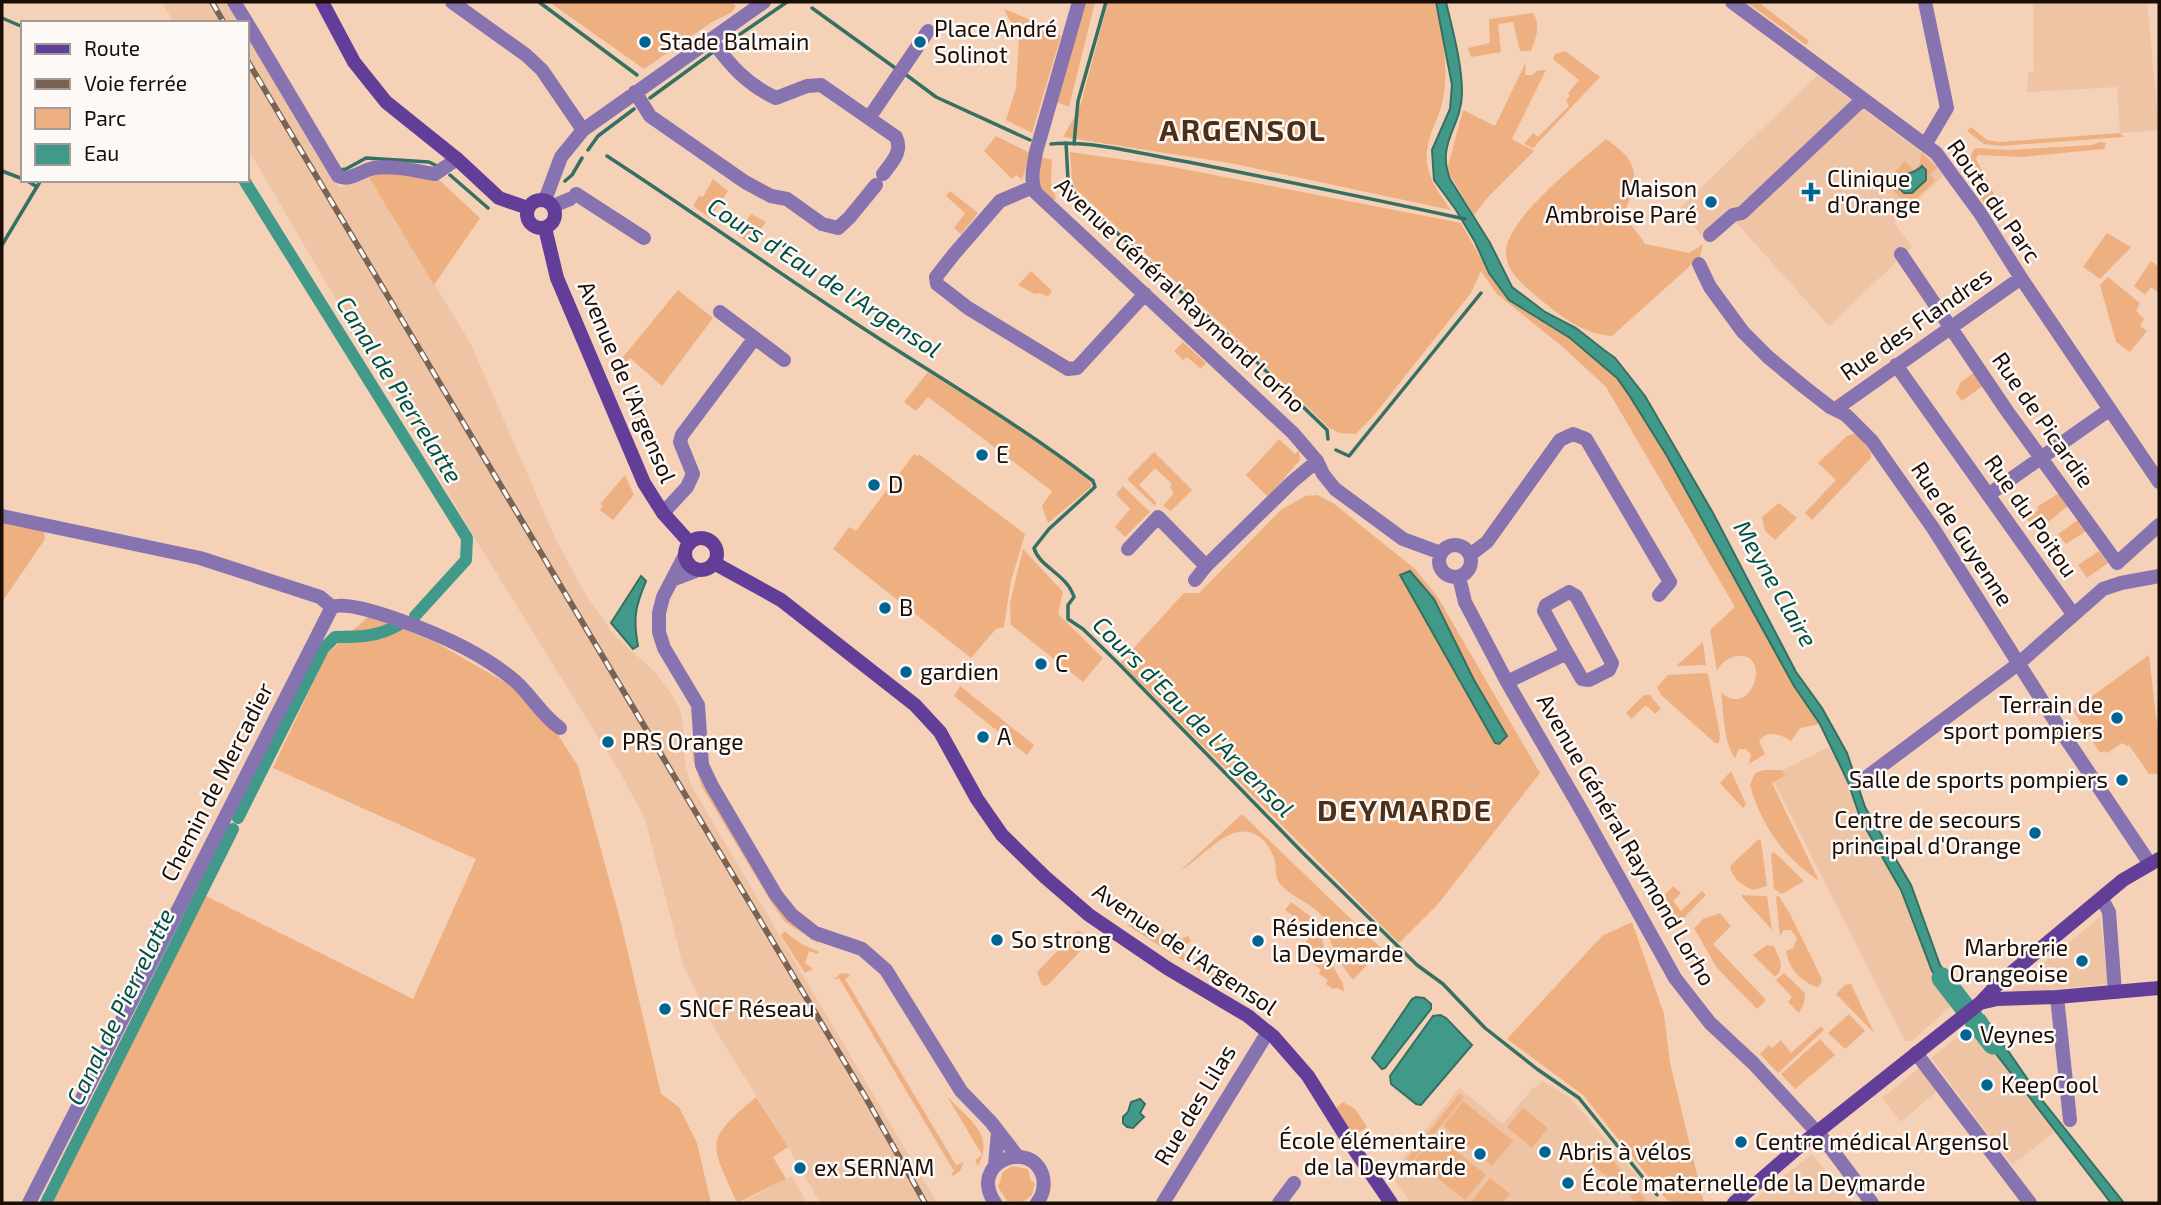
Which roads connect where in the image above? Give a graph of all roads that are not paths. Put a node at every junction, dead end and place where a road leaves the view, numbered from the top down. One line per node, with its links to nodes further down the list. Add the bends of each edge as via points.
1 (234, 2): 8 (street)
2 (322, 2): 17 (street, via 380,96)
3 (452, 2): 15 (street, via 542,70)
4 (765, 2): 11 (street)
5 (1079, 2): 18 (street, Avenue Général Raymond Lorho, via 1036,152)
6 (1732, 2): 13 (street, Route du Parc)
7 (1925, 2): 16 (street, via 1947,108)
8 (246, 21)
9 (248, 25): 17 (street, via 338,176 346,178 382,167 435,174)
10 (928, 31): 14 (street)
11 (711, 38): 12 (street); 14 (street, via 745,79 768,94 776,98 821,85)
12 (635, 92): 14 (street, via 650,116 745,182 787,199 822,224 838,228 899,153 896,137); 15 (street)
13 (1863, 99): 16 (street, Route du Parc); 22 (street, via 1742,213)
14 (869, 118)
15 (583, 130): 19 (street, via 561,157)
16 (1925, 145): 26 (street, Route du Parc, via 1968,195)
17 (457, 159): 20 (street, via 499,198)
18 (1033, 187): 27 (street, Avenue Général Raymond Lorho); 27 (street, via 1000,201 936,277 937,284 1068,369 1077,368)
19 (549, 203): 20 (street, via 535,201); 21 (street, via 555,219); 23 (street, via 573,197)
20 (528, 208): 21 (street, via 530,223)
21 (545, 228): 39 (street, Avenue de l'Argensol, via 552,263 575,321 644,483)
22 (1710, 235)
23 (643, 237)
24 (1901, 254): 29 (street, Rue de Picardie)
25 (1699, 264): 33 (street, Rue de Guyenne, via 1743,332 1830,407)
26 (2021, 278): 29 (street, Rue des Flandres); 34 (street, Route du Parc)
27 (1145, 295): 36 (street, Avenue Général Raymond Lorho)
28 (720, 312): 30 (street)
29 (1952, 328): 32 (street, Rue des Flandres); 35 (street, Rue de Picardie)
30 (754, 339): 31 (street); 39 (street, via 682,435 680,442 693,474)
31 (784, 360)
32 (1896, 365): 33 (street, Rue des Flandres); 38 (street, Rue du Poitou)
33 (1837, 408): 57 (street, Rue de Guyenne, via 1861,428 1904,485)
34 (2109, 410): 35 (street); 37 (street, Route du Parc)
35 (2040, 458): 38 (street); 41 (street, Rue de Picardie, via 2117,563)
36 (1317, 461): 44 (street, Avenue Général Raymond Lorho, via 1335,489 1378,522 1411,543); 47 (street)
37 (2159, 482)
38 (1988, 495): 55 (street, Rue du Poitou)
39 (663, 513): 42 (street, Avenue de l'Argensol)
40 (2, 516): 54 (street, via 212,561 320,597)
41 (2159, 525)
42 (688, 549): 46 (street, via 699,539 709,541 716,549); 48 (street, via 690,566); 52 (street)
43 (1128, 550): 47 (street, via 1158,517)
44 (1441, 553): 45 (street, Avenue Général Raymond Lorho, via 1453,545); 50 (street, Avenue Général Raymond Lorho, via 1441,569 1448,576)
45 (1469, 555): 50 (street, via 1469,568); 53 (street, via 1487,542 1560,440 1573,434 1586,439 1670,582)
46 (714, 563): 48 (street); 69 (street, Avenue de l'Argensol, via 781,600 915,705 940,732 1002,835 1088,915)
47 (1206, 566): 51 (street)
48 (698, 570): 52 (street)
49 (2159, 576): 55 (street, Rue du Poitou, via 2103,589)
50 (1459, 577): 58 (street, Avenue Général Raymond Lorho, via 1465,602)
51 (1195, 580)
52 (671, 581): 72 (street, via 661,605 659,632 698,705 702,765 776,895 804,926 862,949 887,970 961,1091)
53 (1659, 595)
54 (332, 607): 59 (street, via 364,609 466,649 515,681); 77 (street, Chemin de Mercadier)
55 (2073, 614): 57 (street)
56 (1567, 653): 56 (street, via 1544,611 1546,605 1569,592 1576,596 1612,663 1609,670 1582,679); 58 (street)
57 (2018, 664): 60 (street); 61 (street, Rue de Guyenne)
58 (1507, 682): 73 (street, Avenue Général Raymond Lorho, via 1685,993)
59 (560, 728)
60 (1864, 779)
61 (2155, 861): 62 (street)
62 (2102, 899): 63 (street); 65 (street, via 2109,912)
63 (1998, 984): 67 (street); 68 (street)
64 (2159, 988): 65 (street)
65 (2115, 992): 66 (street)
66 (2057, 997): 67 (street); 71 (street)
67 (1997, 999): 68 (street)
68 (1980, 1003): 70 (street)
69 (1268, 1032): 80 (street, Rue des Lilas); 82 (street, Avenue de l'Argensol, via 1308,1076)
70 (1916, 1053): 73 (street); 85 (street)
71 (2070, 1120)
72 (998, 1130): 74 (street); 75 (street)
73 (1817, 1133): 83 (street); 84 (street, Avenue Général Raymond Lorho)
74 (1018, 1157): 75 (street); 79 (street, via 1040,1171 1044,1188)
75 (995, 1165): 78 (street, via 988,1183)
76 (1294, 1183): 81 (street)
77 (29, 1203)
78 (995, 1203)
79 (1037, 1203)
80 (1163, 1203)
81 (1279, 1203)
82 (1391, 1203)
83 (1734, 1203)
84 (1872, 1203)
85 (2030, 1203)

